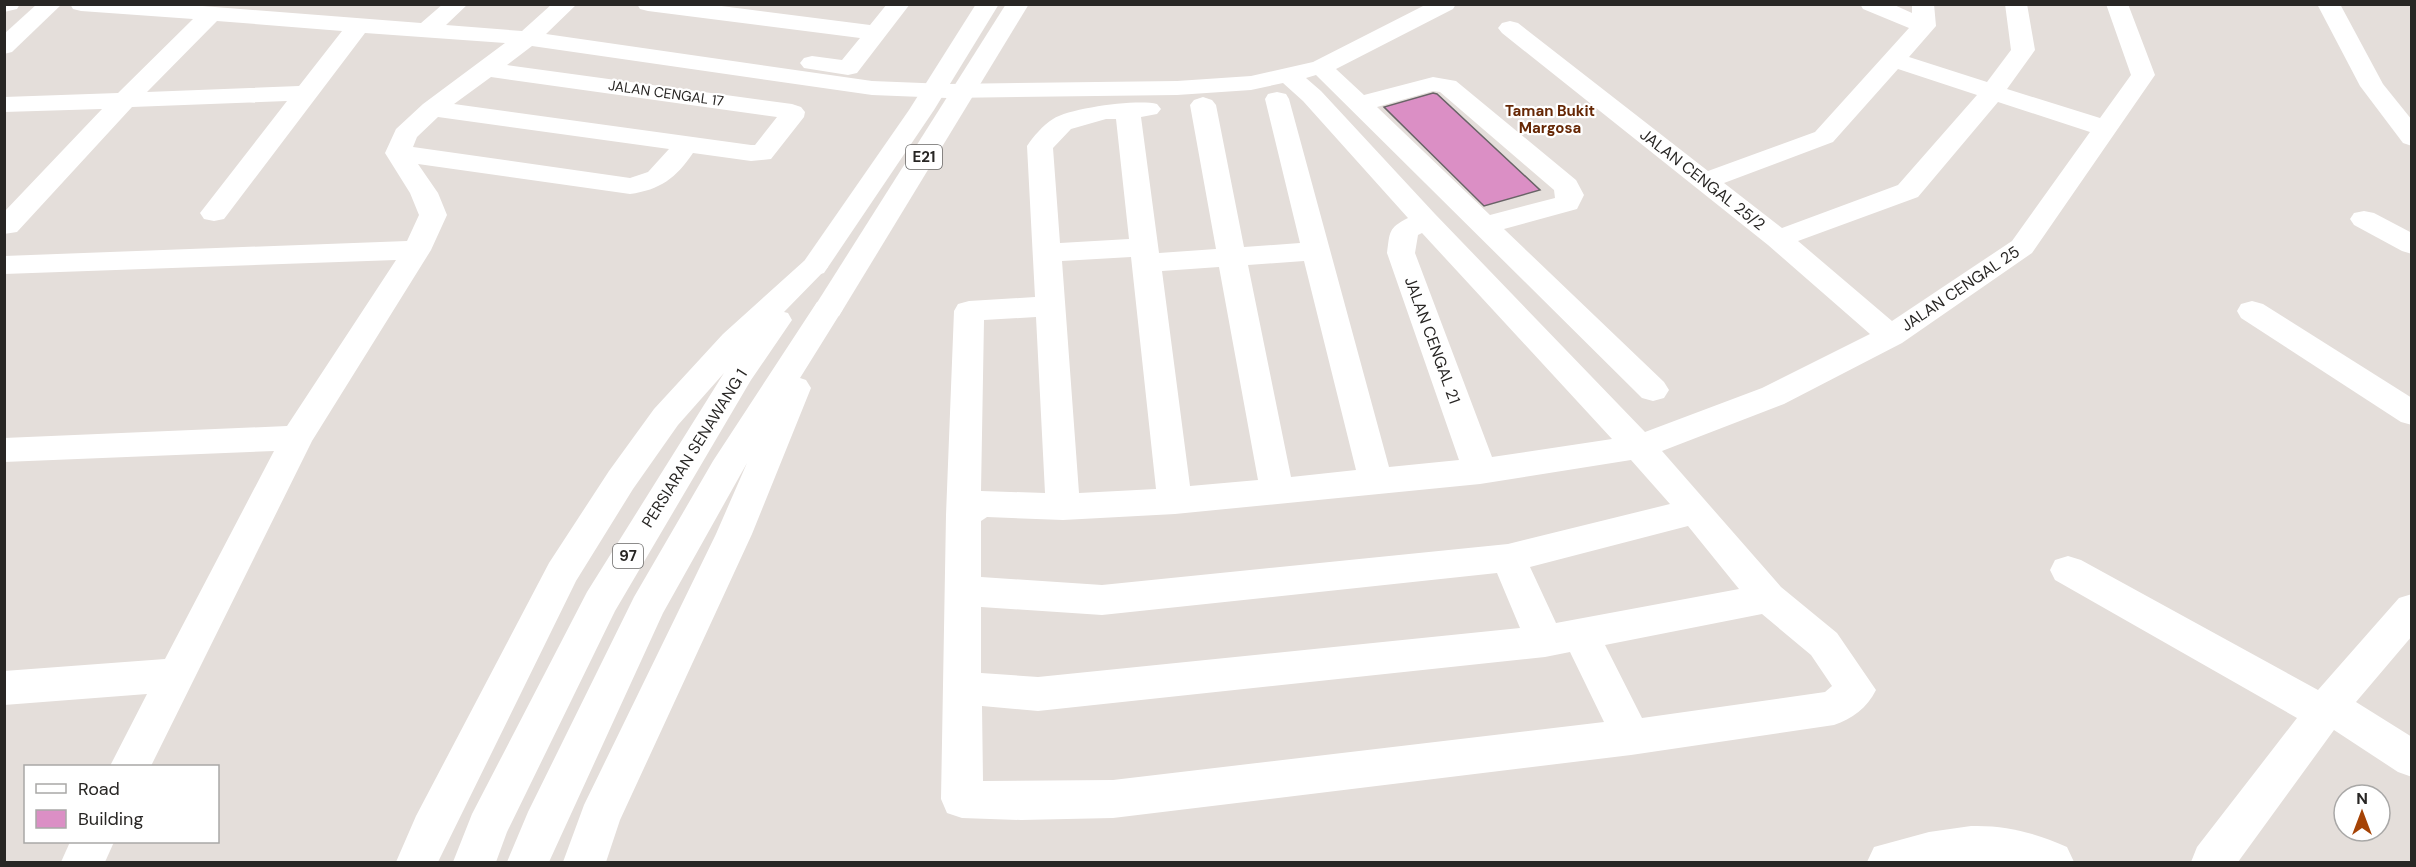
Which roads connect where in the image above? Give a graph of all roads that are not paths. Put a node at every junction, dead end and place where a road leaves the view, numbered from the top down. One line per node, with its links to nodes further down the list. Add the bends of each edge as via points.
1 (51, 4): 16 (main road)
2 (81, 4): 14 (main road)
3 (457, 4): 19 (main road)
4 (566, 4): 20 (main road)
5 (648, 4): 21 (main road)
6 (899, 4): 21 (main road)
7 (988, 4): 53 (main road, E21)
8 (1018, 4): 55 (main road, E21)
9 (1445, 4): 24 (main road)
10 (1871, 4): 15 (main road)
11 (2016, 4): 28 (main road, via 2023,50)
12 (2117, 4): 35 (main road, JALAN CENGAL 25, via 2143,75)
13 (2328, 4): 36 (main road, via 2372,86)
14 (211, 14): 17 (main road); 29 (main road)
15 (1924, 15): 23 (main road)
16 (12, 18): 22 (main road)
17 (359, 25): 19 (main road); 27 (main road)
18 (1510, 28): 39 (main road, JALAN CENGAL 25/2)
19 (425, 31): 20 (main road)
20 (534, 32): 21 (main road, via 848,68); 25 (main road); 26 (main road, via 872,88 1046,90 1251,83)
21 (876, 33)
22 (4, 47)
23 (1893, 60): 28 (main road); 39 (main road, via 1824,138)
24 (1321, 67): 26 (main road); 30 (main road)
25 (487, 69): 33 (main road); 37 (main road, JALAN CENGAL 17, via 792,112 762,153)
26 (1283, 88): 32 (main road); 42 (main road, via 1312,96); 48 (main road)
27 (306, 93): 29 (main road); 40 (main road)
28 (1991, 94): 35 (main road); 45 (main road, via 1908,191)
29 (124, 102): 31 (main road); 43 (main road)
30 (1359, 104): 44 (main road); 44 (main road, via 1432,84 1447,87 1566,186 1570,195 1567,203)
31 (4, 105)
32 (1203, 105): 34 (main road); 51 (main road)
33 (432, 109): 37 (main road); 38 (main road, via 405,134)
34 (1128, 110): 49 (main road, via 1062,124 1040,146); 50 (main road)
35 (2104, 128): 57 (main road, JALAN CENGAL 25, via 2022,247)
36 (2412, 138)
37 (687, 143): 38 (main road, via 669,169 646,185 630,186)
38 (398, 153): 47 (main road, via 433,215)
39 (1706, 181): 45 (main road, JALAN CENGAL 25/2)
40 (214, 213)
41 (2364, 219): 46 (main road)
42 (1425, 220): 61 (main road); 63 (main road, JALAN CENGAL 21, via 1404,231 1401,252)
43 (7, 226)
44 (1483, 226): 58 (main road)
45 (1778, 239): 57 (main road, JALAN CENGAL 25/2)
46 (2412, 245)
47 (417, 250): 52 (main road); 60 (main road)
48 (1317, 251): 51 (main road); 64 (main road)
49 (1047, 253): 50 (main road); 54 (main road)
50 (1145, 255): 51 (main road); 66 (main road)
51 (1233, 257): 65 (main road)
52 (4, 265)
53 (814, 267): 87 (main road, via 734,341 666,417 621,480 562,573); 88 (main road, PERSIARAN SENAWANG 1 / 97, via 740,372 600,603 487,828)
54 (1050, 306): 67 (main road); 69 (main road, via 969,311)
55 (828, 309): 84 (main road, via 734,534); 89 (main road, 97, via 725,470 647,608)
56 (2252, 310): 59 (main road)
57 (1891, 336): 61 (main road, JALAN CENGAL 25, via 1773,396)
58 (1653, 390)
59 (2412, 414)
60 (297, 438): 62 (main road); 77 (main road)
61 (1639, 447): 63 (main road, JALAN CENGAL 25); 68 (main road)
62 (4, 450)
63 (1480, 471): 64 (main road, JALAN CENGAL 25)
64 (1376, 482): 65 (main road, JALAN CENGAL 25)
65 (1277, 492): 66 (main road, JALAN CENGAL 25)
66 (1174, 501): 67 (main road, JALAN CENGAL 25)
67 (1063, 507): 69 (main road, JALAN CENGAL 25, via 982,504)
68 (1696, 511): 70 (main road); 73 (main road)
69 (963, 515): 72 (main road)
70 (1508, 558): 72 (main road, via 1102,600); 76 (main road)
71 (2068, 570): 80 (main road)
72 (963, 591): 79 (main road)
73 (1768, 598): 75 (main road); 81 (main road, via 1824,644 1856,690 1834,708)
74 (2412, 609): 80 (main road)
75 (1582, 636): 76 (main road); 81 (main road)
76 (1545, 641): 79 (main road, via 1038,694)
77 (175, 675): 78 (main road); 83 (main road)
78 (4, 688)
79 (962, 688): 81 (main road, via 962,799 1113,799)
80 (2327, 709): 82 (main road); 94 (main road)
81 (1631, 737)
82 (2412, 759)
83 (130, 765)
84 (599, 819): 90 (main road); 91 (main road)
85 (92, 843): 86 (main road)
86 (82, 862)
87 (417, 862)
88 (475, 862)
89 (528, 862)
90 (585, 862)
91 (590, 862)
92 (1889, 862): 93 (main road, via 1942,849 1994,845 2039,855)
93 (2052, 862)
94 (2212, 862)

